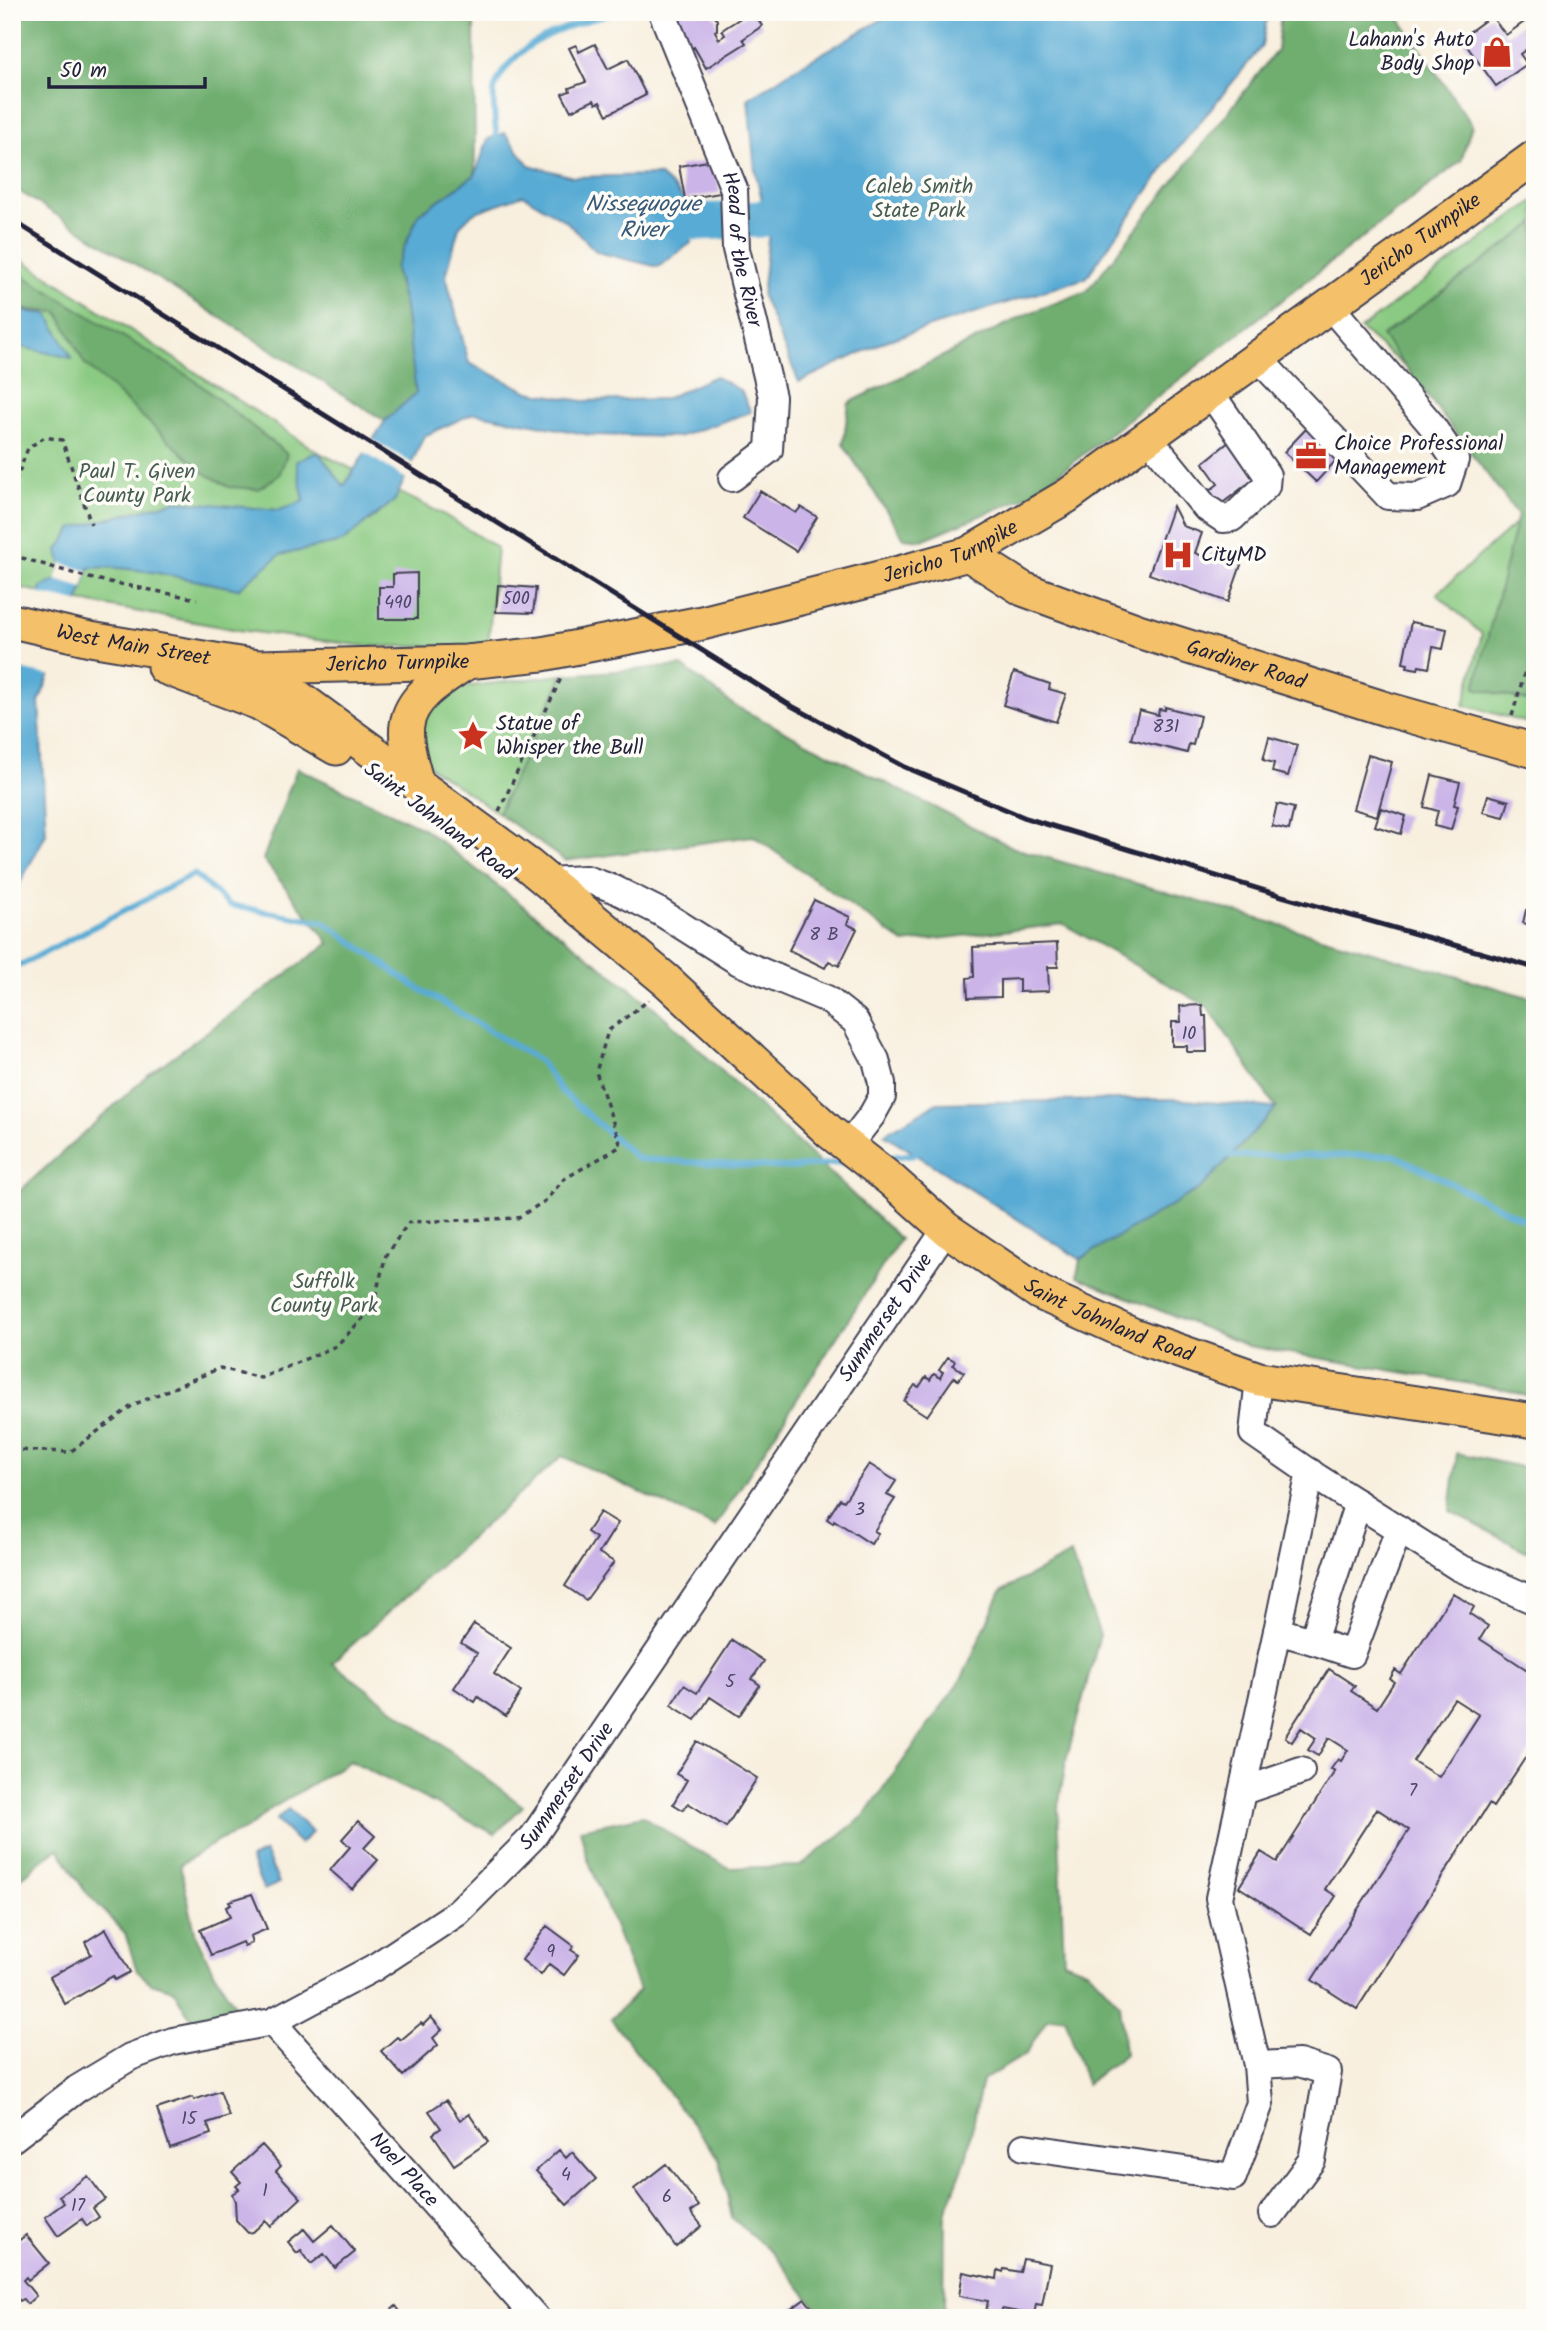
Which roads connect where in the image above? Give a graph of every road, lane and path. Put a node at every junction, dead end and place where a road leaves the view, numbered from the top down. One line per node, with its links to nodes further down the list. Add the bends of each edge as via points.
1 (662, 12): 7 (street, Head of the River, via 734,189 736,249 772,397 769,450)
2 (1535, 157): 3 (main road, Jericho Turnpike)
3 (1329, 306): 4 (main road, Jericho Turnpike); 4 (street, via 1430,423 1455,460 1447,484 1417,497 1388,496)
4 (1257, 357): 5 (main road, Jericho Turnpike)
5 (1210, 391): 6 (main road, Jericho Turnpike); 6 (street, via 1267,475 1266,486 1233,518 1223,519 1205,506)
6 (1148, 437): 10 (main road, Jericho Turnpike, via 1067,496)
7 (732, 478)
8 (12, 491): 9 (path, via 28,448 45,437 62,440)
9 (91, 524)
10 (968, 554): 16 (main road, Jericho Turnpike, via 702,623 542,654); 22 (main road, Gardiner Road, via 1023,589 1138,631)
11 (12, 555): 12 (path, via 89,579)
12 (197, 599)
13 (12, 621): 14 (main road, West Main Street)
14 (90, 639): 18 (main road, West Main Street); 21 (main road, Saint Johnland Road, via 258,703)
15 (1535, 653): 22 (path, via 1528,661)
16 (467, 662): 17 (main road, Jericho Turnpike); 23 (main road, via 433,686 410,714 407,738)
17 (346, 665): 18 (main road, Jericho Turnpike); 20 (main road, via 326,679)
18 (257, 667): 20 (main road, Saint Johnland Road)
19 (562, 676): 24 (path)
20 (312, 708): 21 (main road, via 313,724); 23 (main road, Saint Johnland Road)
21 (323, 740): 27 (main road, Saint Johnland Road, via 416,799 618,961)
22 (1520, 746)
23 (417, 785): 25 (main road, Saint Johnland Road)
24 (498, 813)
25 (547, 881): 27 (main road, Saint Johnland Road); 28 (street, via 586,879 614,889 739,962 827,999 855,1021 876,1060 882,1097 872,1115)
26 (650, 999): 32 (path, via 608,1031 596,1072 621,1146 564,1179 545,1201 517,1218 409,1222 386,1255 372,1309 336,1346 261,1378 220,1368 133,1405 70,1452)
27 (756, 1063): 28 (main road, Saint Johnland Road)
28 (839, 1139): 29 (main road, Saint Johnland Road)
29 (946, 1228): 30 (main road, Saint Johnland Road, via 1040,1293 1133,1335); 41 (street, Summerset Drive, via 533,1837 457,1913 375,1966)
30 (1259, 1379): 31 (main road, Saint Johnland Road); 33 (street, via 1253,1433)
31 (1535, 1421)
32 (12, 1450)
33 (1310, 1472): 34 (street); 37 (street)
34 (1358, 1503): 35 (street); 38 (street)
35 (1399, 1529): 36 (street, via 1458,1567); 38 (street, via 1352,1654)
36 (1535, 1601)
37 (1277, 1631): 38 (street); 40 (street)
38 (1313, 1641)
39 (1301, 1771): 40 (street)
40 (1242, 1791): 42 (street, via 1219,1898)
41 (272, 2022): 43 (street, Summerset Drive, via 173,2041 130,2057 77,2089); 46 (street, Noel Place)
42 (1256, 2065): 44 (street, via 1260,2103 1233,2177); 45 (street, via 1299,2063 1328,2072 1312,2160)
43 (12, 2139)
44 (1024, 2147)
45 (1272, 2214)
46 (536, 2318)

